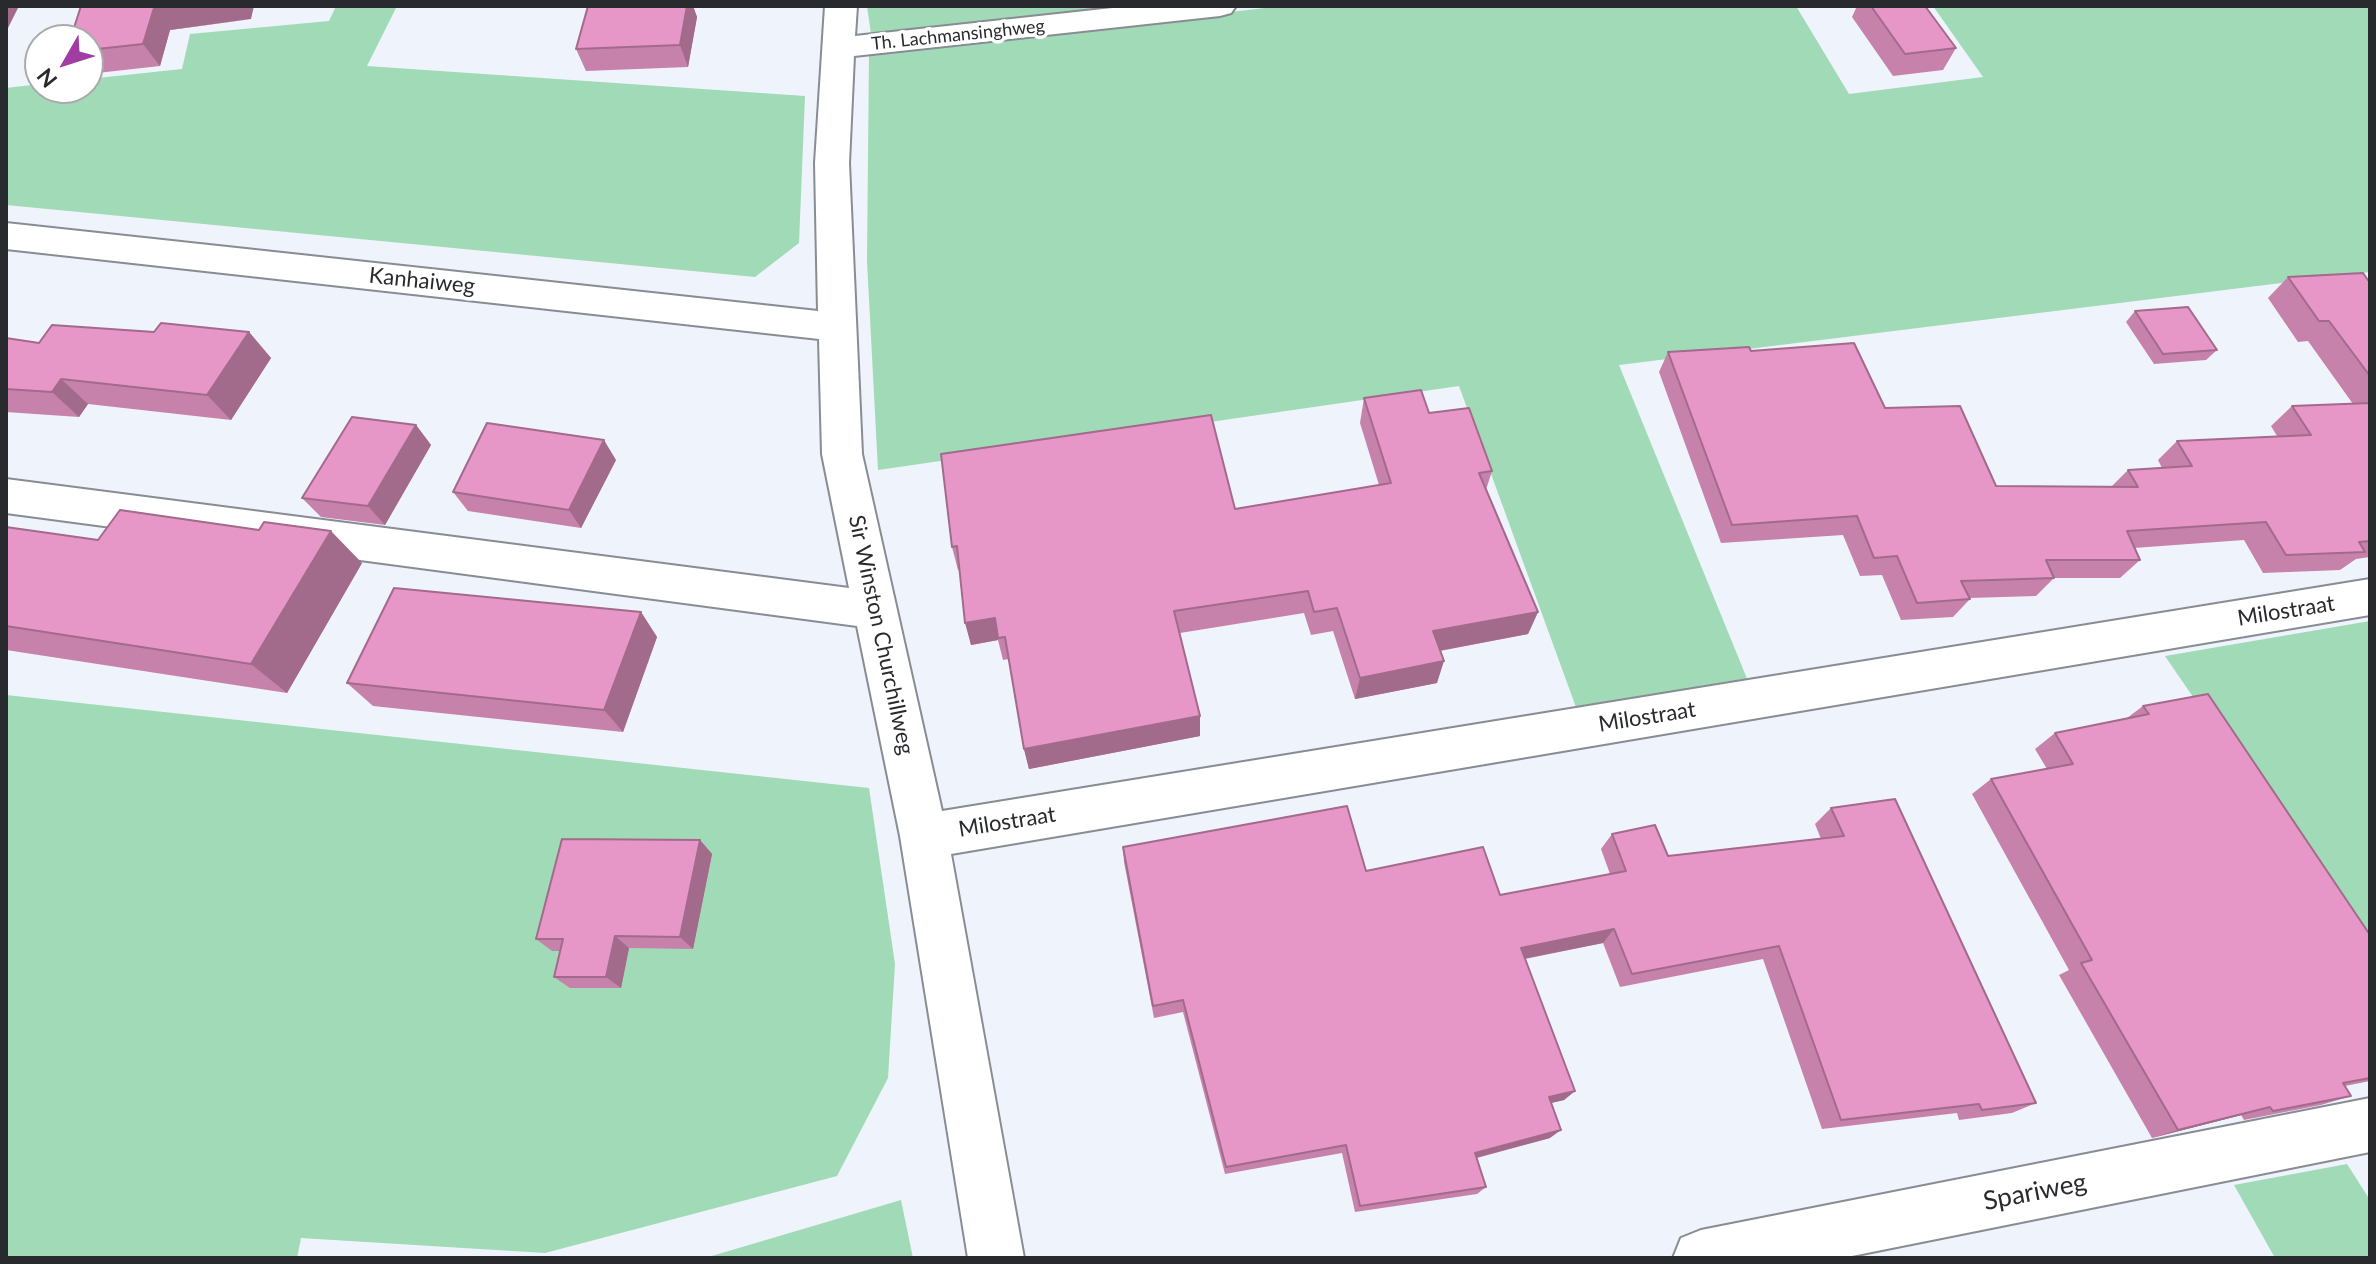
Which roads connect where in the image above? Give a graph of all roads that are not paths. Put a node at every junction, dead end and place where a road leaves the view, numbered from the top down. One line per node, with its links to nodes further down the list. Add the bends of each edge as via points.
1 (1220, 6): 2 (street, Th. Lachmansinghweg)
2 (840, 27): 4 (street, Sir Winston Churchillweg, via 832,163)
3 (6, 236): 4 (street, Kanhaiweg)
4 (838, 327): 7 (street, Sir Winston Churchillweg, via 842,454)
5 (6, 496): 7 (street)
6 (2370, 597): 8 (street, Milostraat)
7 (875, 610): 8 (street, Sir Winston Churchillweg)
8 (924, 836): 10 (street, Sir Winston Churchillweg)
9 (2370, 1125): 11 (street, Spariweg)
10 (996, 1258)
11 (1701, 1258)

